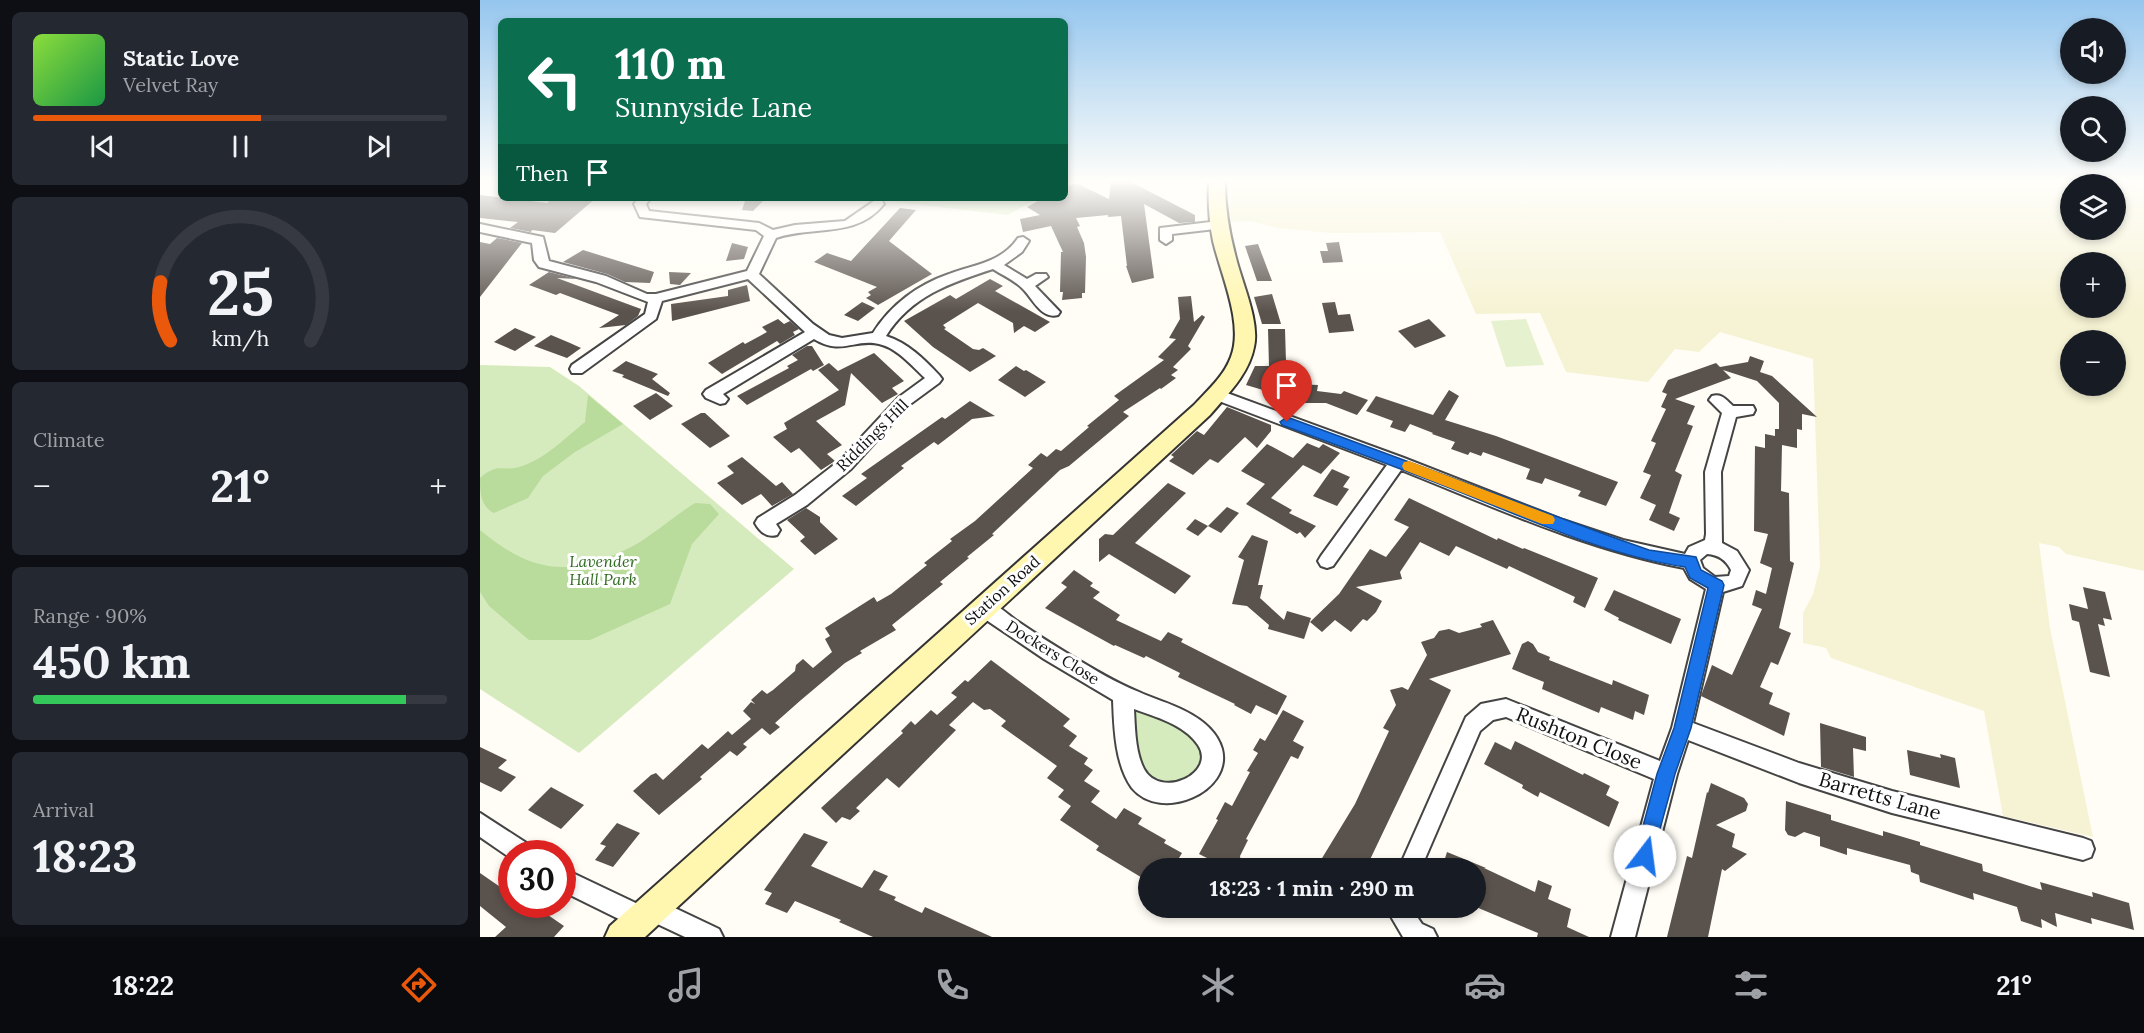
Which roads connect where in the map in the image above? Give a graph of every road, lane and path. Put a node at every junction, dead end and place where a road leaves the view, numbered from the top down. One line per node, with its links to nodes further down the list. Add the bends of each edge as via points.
1 (739, 225): 6 (street, via 759,227)
2 (850, 225): 6 (street, via 800,228)
3 (1219, 225): 5 (street); 17 (street, Station Road, via 1246,335 1235,373)
4 (480, 228): 12 (street, via 538,240 544,264 601,279 645,298)
5 (1165, 233)
6 (771, 235): 9 (street)
7 (1023, 241): 8 (street, via 1008,259)
8 (995, 265): 11 (street); 15 (street, via 956,276 907,300)
9 (752, 274): 12 (street); 14 (street)
10 (1041, 277): 11 (street)
11 (1027, 285): 13 (street)
12 (656, 298): 16 (street, via 651,316)
13 (1053, 312)
14 (816, 332): 15 (street, via 842,343); 18 (street, via 711,394)
15 (877, 338): 21 (street, Riddings Hill, via 886,340 934,379 904,401 845,465 801,500)
16 (577, 369)
17 (1216, 394): 20 (street); 26 (street, Station Road)
18 (720, 399)
19 (1717, 400): 22 (street, via 1738,411 1713,472)
20 (1398, 462): 23 (street); 24 (street, via 1649,556)
21 (764, 522)
22 (1713, 547): 24 (street, via 1699,548); 25 (street, via 1733,558 1740,570 1736,580)
23 (1327, 561)
24 (1690, 562): 25 (street, via 1696,574)
25 (1716, 585): 28 (street)
26 (983, 607): 27 (street, Dockers Close, via 1048,653); 35 (street, Station Road)
27 (1123, 695): 27 (street, Dockers Close, via 1164,710 1200,731 1209,741 1210,765 1195,787 1167,795 1141,782 1123,716)
28 (1682, 728): 29 (street); 32 (street, Barretts Lane, via 1798,773 1892,802)
29 (1666, 774): 33 (street, Rushton Close, via 1506,708 1488,711 1473,724); 40 (street)
30 (480, 824): 31 (street)
31 (503, 840)
32 (2083, 849)
33 (1414, 858)
34 (576, 885): 35 (street)
35 (646, 914): 37 (street, Station Road); 38 (street)
36 (1405, 918): 39 (street, via 1414,932)
37 (621, 937)
38 (711, 937)
39 (1425, 937)
40 (1623, 937)

